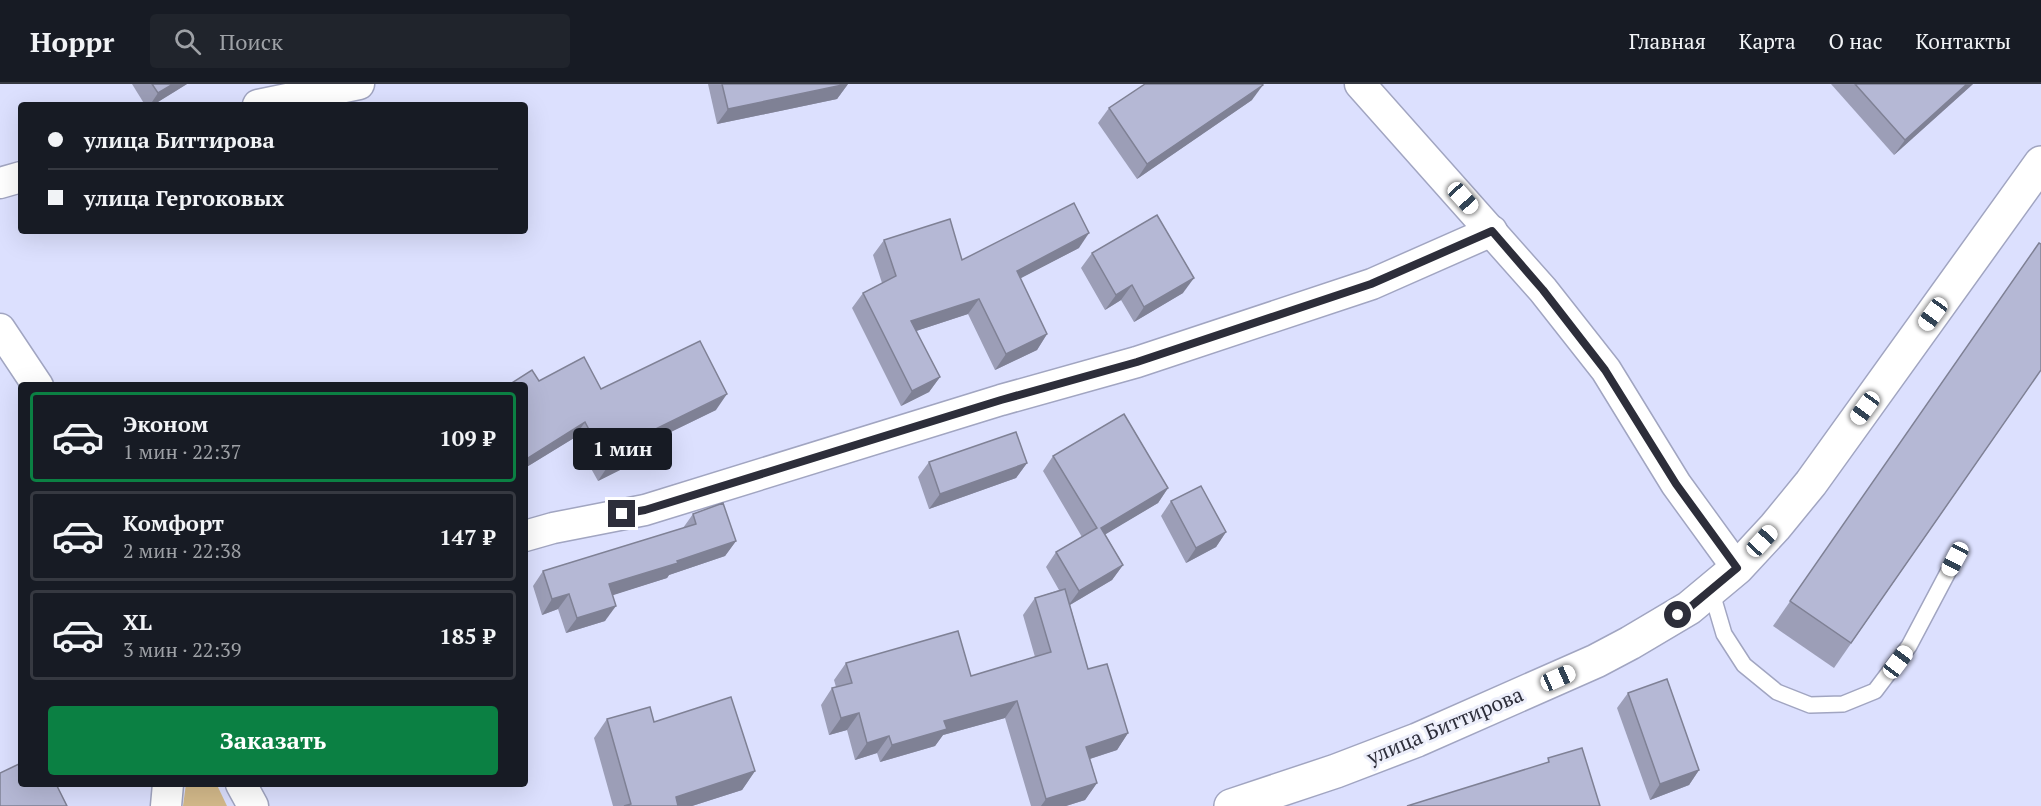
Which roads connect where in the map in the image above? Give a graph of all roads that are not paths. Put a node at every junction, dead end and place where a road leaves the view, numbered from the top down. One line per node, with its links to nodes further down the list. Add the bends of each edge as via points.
1 (360, 84): 3 (street)
2 (1360, 84): 7 (street)
3 (273, 102)
4 (2041, 164): 12 (street, улица Биттирова, via 1811,483)
5 (18, 178): 6 (street)
6 (0, 183)
7 (1492, 231): 10 (street, via 1371,284 1137,362 645,510); 12 (street, via 1605,370 1676,484)
8 (0, 329): 9 (street)
9 (35, 382)
10 (528, 535)
11 (1955, 559): 13 (lane, via 1909,646 1875,691 1843,704 1810,705 1777,692 1744,665 1724,634)
12 (1737, 568): 13 (street, улица Биттирова)
13 (1711, 590): 18 (street, улица Биттирова, via 1689,608 1630,643 1493,707 1346,767)
14 (168, 787): 16 (street)
15 (243, 787): 17 (street)
16 (166, 806)
17 (253, 806)
18 (1231, 806)

